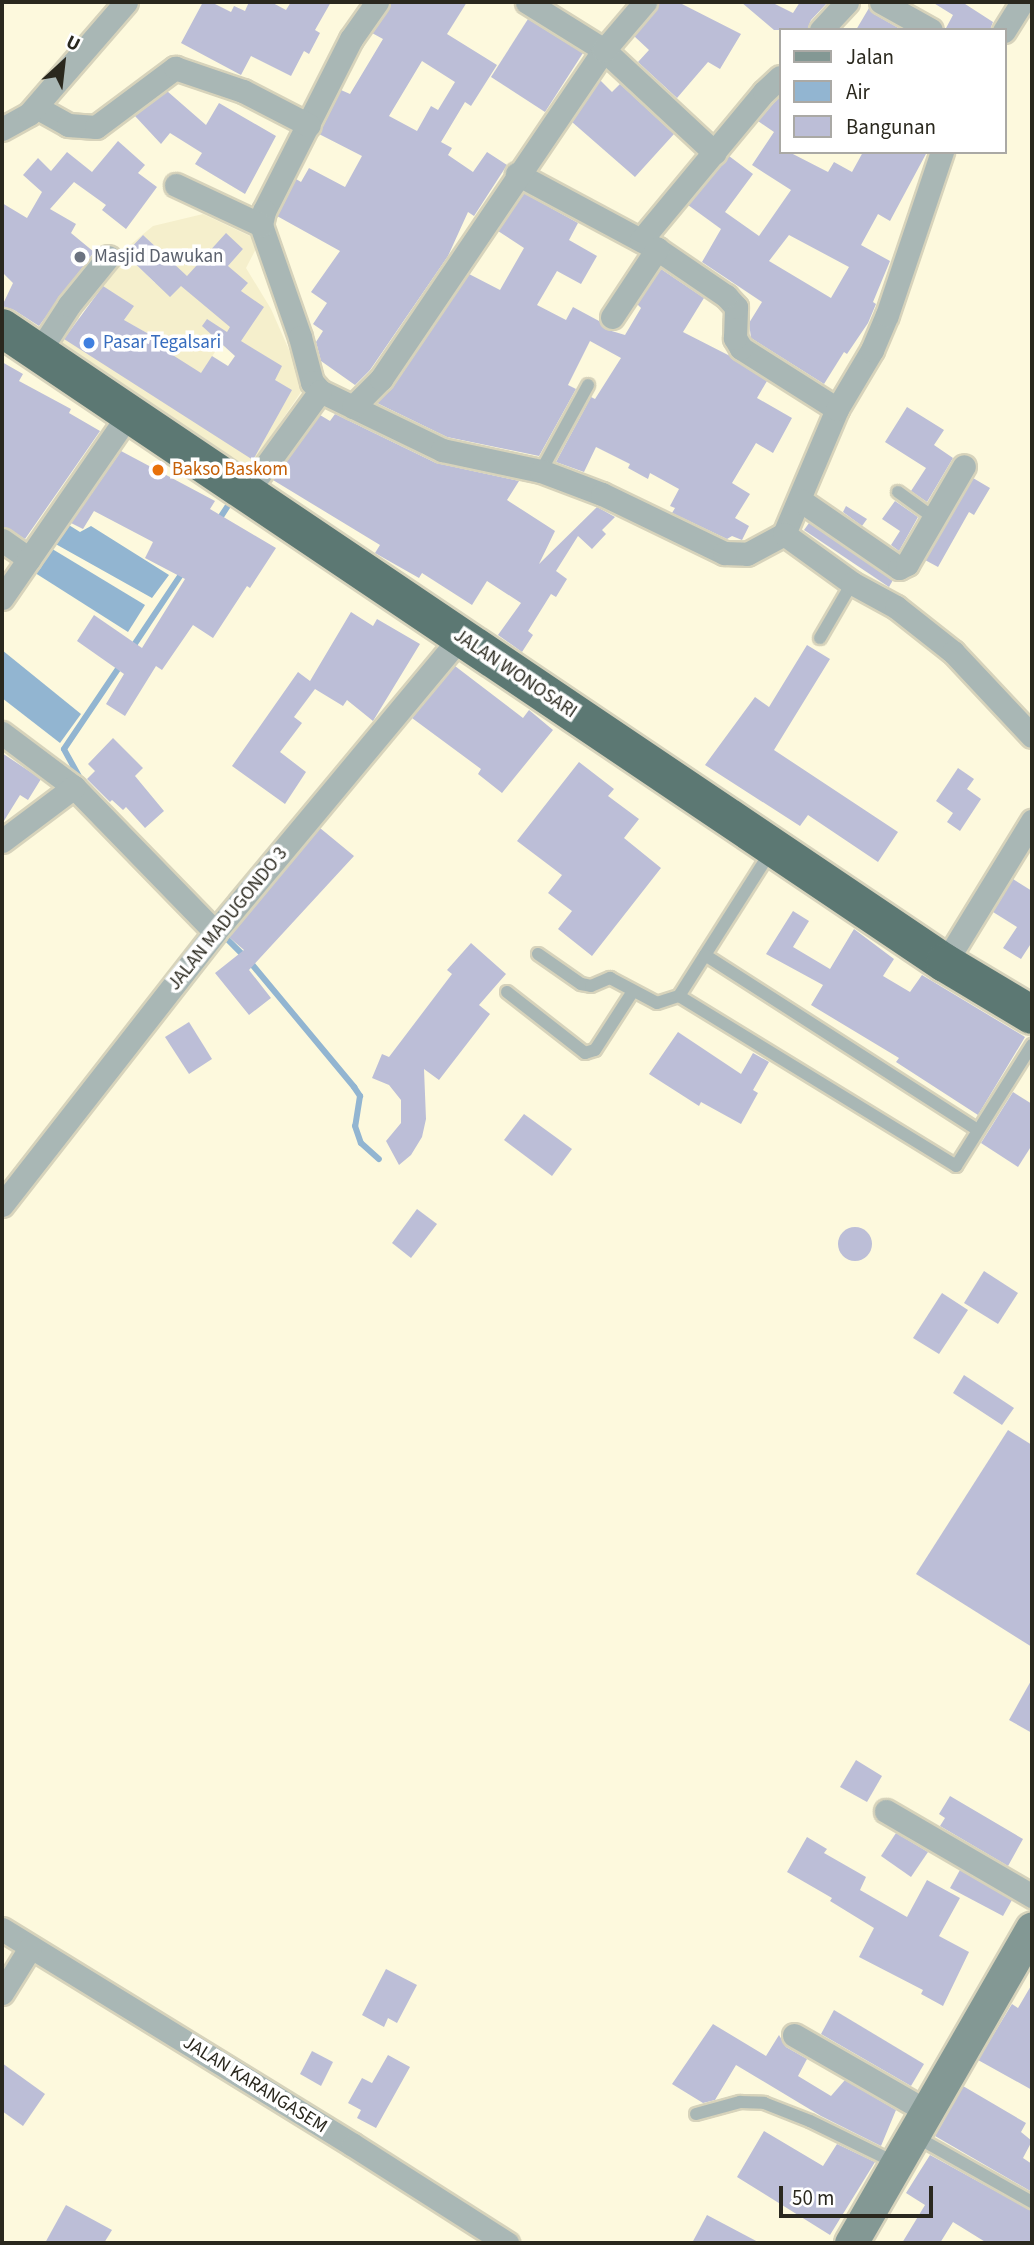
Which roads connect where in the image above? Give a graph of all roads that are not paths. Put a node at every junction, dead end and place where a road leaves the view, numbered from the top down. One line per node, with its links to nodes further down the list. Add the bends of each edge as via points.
1 (126, 2): 13 (street)
2 (377, 2): 14 (street, via 351,39)
3 (527, 2): 11 (street)
4 (645, 2): 11 (street)
5 (847, 2): 8 (street)
6 (881, 2): 9 (street)
7 (1022, 2): 10 (street)
8 (823, 28)
9 (927, 28)
10 (1006, 28)
11 (604, 50): 16 (street); 18 (street)
12 (778, 79): 16 (street)
13 (36, 107): 14 (street, via 68,125 96,127 175,68 243,90); 15 (street)
14 (309, 125): 20 (street)
15 (2, 129)
16 (715, 153): 21 (street)
17 (941, 154): 29 (street, via 887,315 872,350)
18 (517, 174): 21 (street); 28 (street, via 388,369)
19 (176, 185): 20 (street)
20 (261, 225): 27 (street, via 312,382)
21 (649, 244): 23 (street); 29 (street, via 736,307 735,338 741,348)
22 (108, 257): 25 (street, via 69,304)
23 (612, 317)
24 (2, 328): 25 (highway, JALAN WONOSARI)
25 (38, 353): 30 (highway, JALAN WONOSARI)
26 (588, 385): 32 (lane)
27 (320, 391): 28 (street); 33 (street)
28 (353, 407): 32 (street, via 442,450)
29 (836, 409): 35 (street)
30 (129, 414): 33 (highway, JALAN WONOSARI); 39 (street)
31 (964, 466): 36 (street)
32 (541, 471): 37 (street, via 602,494 724,552 747,554)
33 (241, 489): 42 (highway, JALAN WONOSARI)
34 (898, 492): 36 (lane)
35 (800, 500): 36 (street, via 899,568 907,564); 37 (street)
36 (934, 518)
37 (784, 534): 40 (street)
38 (2, 540): 39 (street)
39 (29, 559): 41 (street)
40 (852, 583): 43 (lane); 45 (street, via 896,607 953,652)
41 (2, 598)
42 (461, 638): 49 (highway, JALAN WONOSARI); 50 (street, JALAN MADUGONDO 3)
43 (820, 638)
44 (2, 733): 46 (street)
45 (1032, 736)
46 (71, 785): 48 (street); 50 (street)
47 (1032, 821): 53 (street)
48 (2, 841)
49 (773, 847): 52 (lane); 53 (highway, JALAN WONOSARI)
50 (215, 932): 60 (street, JALAN MADUGONDO 3)
51 (538, 954): 54 (lane, via 581,984 591,986 610,978)
52 (705, 955): 56 (lane); 59 (lane)
53 (945, 963): 57 (highway, JALAN WONOSARI)
54 (633, 990): 55 (lane, via 595,1050 585,1053); 56 (lane, via 657,1003)
55 (507, 992)
56 (679, 996): 59 (lane, via 956,1166)
57 (1032, 1015)
58 (1032, 1045): 59 (lane)
59 (978, 1130)
60 (2, 1205)
61 (886, 1811): 62 (street)
62 (1032, 1896)
63 (1032, 1928): 69 (main road)
64 (2, 1929): 65 (street, JALAN KARANGASEM)
65 (30, 1948): 66 (street); 72 (street, JALAN KARANGASEM)
66 (2, 1993)
67 (794, 2035): 69 (street)
68 (696, 2114): 70 (lane, via 740,2102 764,2103)
69 (920, 2123): 70 (main road); 71 (lane)
70 (897, 2164): 73 (main road)
71 (1032, 2202)
72 (507, 2243)
73 (850, 2243)

